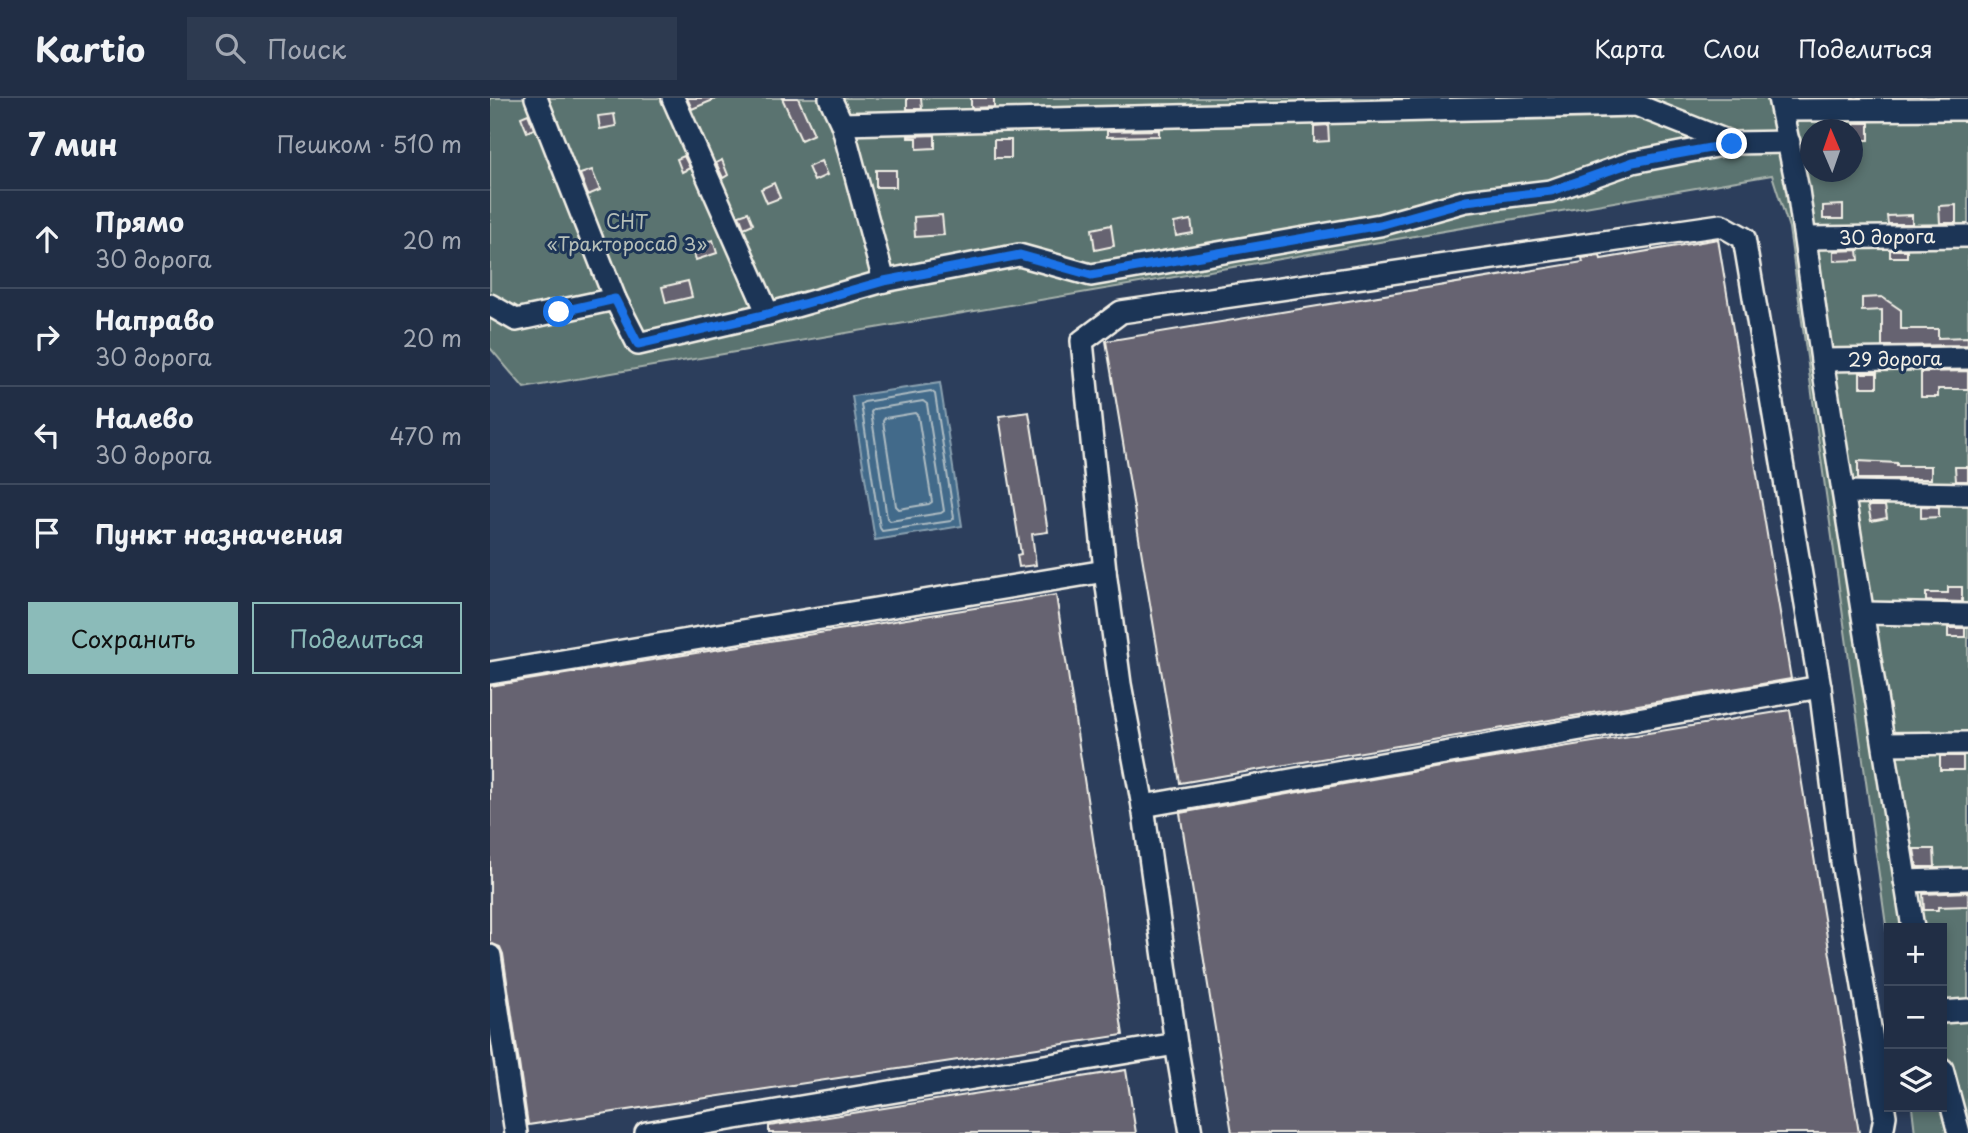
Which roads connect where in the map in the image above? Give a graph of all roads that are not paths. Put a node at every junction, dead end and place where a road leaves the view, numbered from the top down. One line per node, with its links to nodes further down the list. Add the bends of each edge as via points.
1 (536, 98): 12 (street)
2 (673, 98): 14 (street)
3 (830, 98): 6 (street)
4 (1780, 104): 5 (street); 7 (street)
5 (1968, 109)
6 (842, 124): 8 (street, via 1636,105); 11 (street)
7 (1789, 142): 8 (street); 10 (street)
8 (1732, 144): 11 (street, via 1633,162 1551,191 1466,201 1380,225 1091,275 1020,255)
9 (1968, 236): 10 (street, 30 дорога)
10 (1806, 238): 16 (street)
11 (884, 281): 14 (street)
12 (615, 299): 13 (street, via 516,320); 14 (street, via 638,344)
13 (490, 305)
14 (768, 314)
15 (1968, 358): 16 (street, 29 дорога)
16 (1822, 360): 17 (street)
17 (1845, 492): 18 (street); 20 (street)
18 (1968, 494)
19 (1105, 571): 22 (street); 23 (street, via 1082,341 1121,312 1721,225 1744,238); 26 (street)
20 (1864, 613): 21 (street); 24 (street)
21 (1968, 615)
22 (490, 673)
23 (1820, 687): 26 (street); 38 (street, via 1842,862 1885,1116)
24 (1885, 744): 25 (street); 28 (street)
25 (1968, 744)
26 (1143, 806): 33 (street)
27 (1968, 879): 28 (street)
28 (1905, 881): 29 (street)
29 (1912, 923)
30 (490, 956): 35 (street)
31 (1968, 1010): 32 (street)
32 (1947, 1012)
33 (1176, 1044): 36 (street); 37 (street)
34 (1947, 1088): 39 (street)
35 (516, 1133)
36 (646, 1133)
37 (1191, 1133)
38 (1882, 1133)
39 (1959, 1133)

